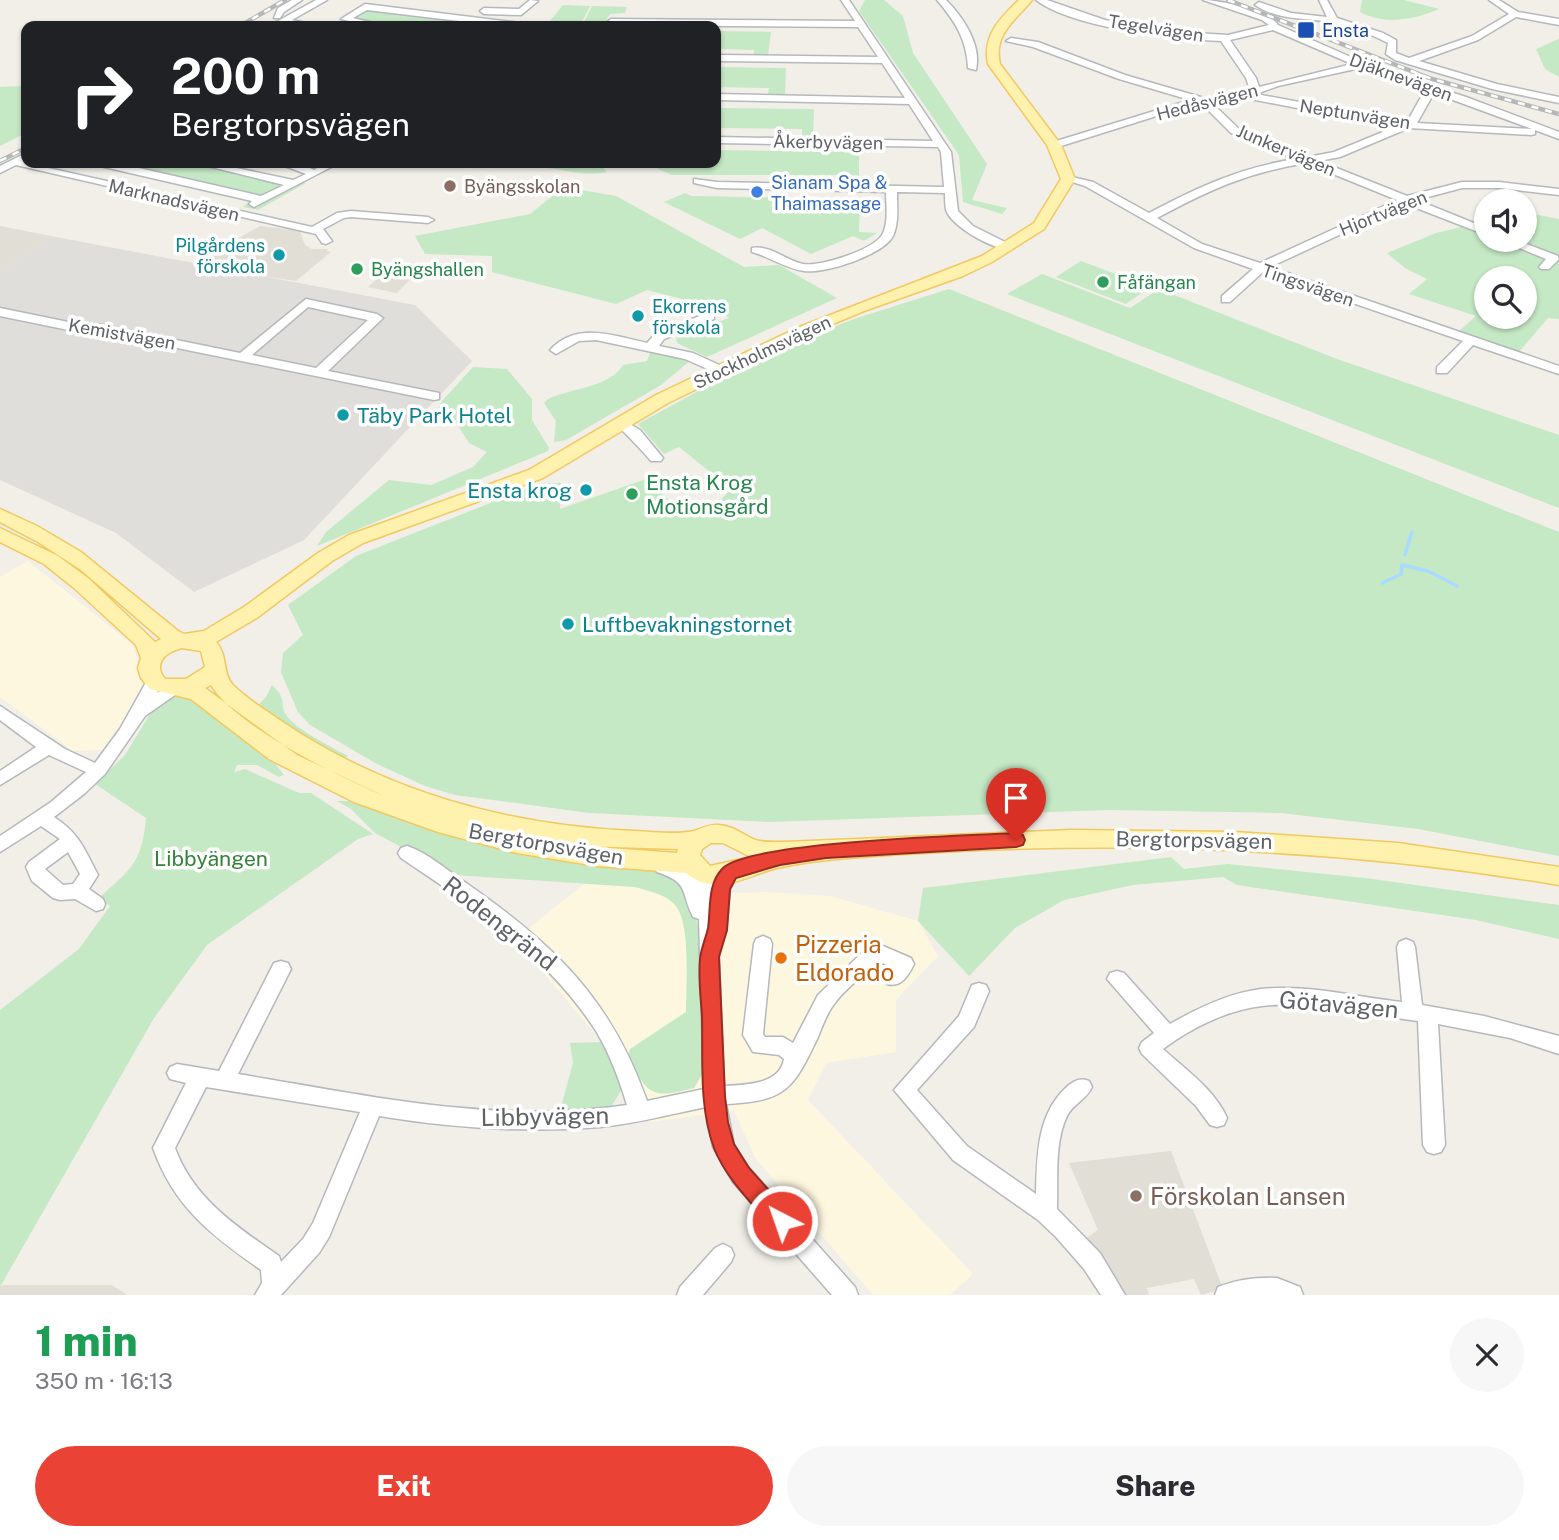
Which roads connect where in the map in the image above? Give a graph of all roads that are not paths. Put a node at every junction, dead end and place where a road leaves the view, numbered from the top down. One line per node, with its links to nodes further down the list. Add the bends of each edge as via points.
1 (298, 0): 17 (street, via 281,10)
2 (309, 0): 17 (street)
3 (323, 0): 17 (street)
4 (394, 0): 13 (street, via 503,13 521,12)
5 (520, 0): 13 (street)
6 (845, 0): 26 (street)
7 (941, 0): 34 (street, via 962,24)
8 (1026, 0): 45 (main road, via 998,28 991,55)
9 (1040, 0): 28 (street, Tegelvägen, via 1128,27)
10 (1207, 0): 27 (street, Djäknevägen, via 1265,18)
11 (1323, 0): 18 (street)
12 (1493, 0): 16 (street)
13 (534, 1): 15 (street)
14 (1249, 1): 18 (street, via 1290,16)
15 (547, 3)
16 (1515, 14): 24 (street); 32 (street, via 1475,38)
17 (280, 18): 19 (street); 20 (street); 21 (street)
18 (1333, 20): 32 (street, via 1385,37 1393,42 1391,54)
19 (272, 21)
20 (278, 21)
21 (293, 21)
22 (356, 21): 23 (street, via 345,19 365,7)
23 (480, 21)
24 (1559, 22)
25 (721, 23): 26 (street)
26 (862, 24): 31 (street)
27 (1274, 27): 28 (street, Tegelvägen); 33 (street, Djäknevägen)
28 (1224, 39): 36 (street, via 1251,78)
29 (1012, 41): 40 (street, Junkervägen, via 1035,44)
30 (721, 58): 31 (street)
31 (887, 60): 38 (street)
32 (1409, 61): 39 (street, via 1495,88)
33 (1361, 65): 35 (street, Djäknevägen); 36 (street, Hedåsvägen)
34 (973, 68)
35 (1430, 89): 41 (street); 42 (street, Djäknevägen)
36 (1250, 93): 40 (street, Hedåsvägen); 41 (street, Neptunvägen)
37 (721, 96): 38 (street)
38 (914, 100): 44 (street)
39 (1559, 100)
40 (1204, 101): 45 (street, Hedåsvägen); 46 (street, Junkervägen, via 1235,131)
41 (1411, 124): 42 (street, Neptunvägen); 46 (street, via 1350,150)
42 (1555, 135)
43 (721, 140): 44 (street, Åkerbyvägen)
44 (941, 144): 59 (street)
45 (1054, 145): 55 (main road)
46 (1307, 159): 62 (street, Junkervägen); 64 (street, via 1208,186)
47 (21, 164): 53 (street)
48 (52, 168): 63 (street, Marknadsvägen)
49 (121, 168): 61 (street)
50 (222, 168): 57 (street)
51 (303, 168): 54 (street)
52 (325, 168): 54 (street)
53 (0, 172)
54 (314, 174): 57 (street)
55 (1068, 179): 64 (street, Tingsvägen, via 1089,184); 69 (main road, Stockholmsvägen, via 1038,226)
56 (698, 181): 58 (street)
57 (294, 184): 61 (street)
58 (892, 189): 59 (street); 70 (street, via 889,231 874,246 824,268 792,265)
59 (950, 190): 69 (street, via 956,218)
60 (1559, 192): 62 (street, Hjortvägen, via 1462,186)
61 (262, 200): 63 (street)
62 (1406, 200): 66 (street, Junkervägen); 73 (street, Hjortvägen)
63 (237, 214): 67 (street, Marknadsvägen)
64 (1146, 219): 73 (street, Tingsvägen, via 1198,246)
65 (428, 220): 67 (street, via 351,214)
66 (1474, 227)
67 (312, 231): 68 (street, Marknadsvägen, via 320,232)
68 (326, 241)
69 (1007, 247): 83 (main road, Stockholmsvägen, via 957,274 858,308)
70 (756, 250)
71 (1537, 252): 72 (street, via 1554,258)
72 (1545, 267)
73 (1260, 269): 74 (street, Hjortvägen); 77 (street, Tingsvägen)
74 (1226, 299)
75 (0, 313): 80 (street, Kemistvägen)
76 (710, 316): 78 (street, via 660,336)
77 (1471, 341): 81 (street); 82 (street, Tingsvägen)
78 (651, 347): 79 (street, via 583,335); 83 (street, via 689,356)
79 (556, 350)
80 (243, 358): 84 (street, Kemistvägen); 84 (street, via 306,303 377,318)
81 (1442, 370)
82 (1559, 370)
83 (721, 371): 86 (main road, Stockholmsvägen)
84 (318, 373): 85 (street, Kemistvägen)
85 (434, 396)
86 (623, 424): 87 (street); 90 (main road, Stockholmsvägen, via 536,474 356,539)
87 (656, 458)
88 (0, 515): 91 (main road, via 89,566 161,632)
89 (0, 534): 92 (main road, via 51,560 81,583 145,642)
90 (251, 612): 91 (main road, Stockholmsvägen, via 211,636); 93 (main road, Stockholmsvägen)
91 (187, 641): 92 (main road, via 168,644); 93 (main road, via 210,648)
92 (151, 657): 94 (main road, via 149,670)
93 (215, 661): 95 (main road, via 211,678); 102 (main road, Bergtorpsvägen, via 219,682 279,732 333,763 430,804 565,835 636,842)
94 (155, 681): 95 (main road); 97 (street)
95 (181, 688): 97 (street); 106 (main road, Bergtorpsvägen, via 199,694 287,759 391,808 489,839)
96 (0, 712): 98 (street)
97 (139, 713): 99 (street)
98 (49, 747): 99 (street); 100 (street)
99 (98, 770): 101 (street)
100 (0, 779)
101 (40, 817): 103 (street); 104 (street)
102 (696, 840): 107 (main road, Bergtorpsvägen, via 721,834 732,837); 108 (main road, via 688,855)
103 (71, 841): 110 (street, via 89,875); 110 (street, via 35,867 37,876 60,893)
104 (0, 845)
105 (407, 853): 129 (street, Rodengränd, via 507,921 569,979 609,1033 631,1078)
106 (598, 857): 108 (main road, Bergtorpsvägen); 114 (street, via 664,867 690,879)
107 (737, 863): 108 (main road, Bergtorpsvägen, via 713,876); 109 (main road, Bergtorpsvägen, via 826,852 1016,840 1289,842 1404,852); 114 (street, via 721,888)
108 (695, 867): 114 (street, via 707,884)
109 (1559, 876)
110 (78, 891): 111 (street)
111 (96, 904)
112 (763, 944): 122 (street, via 753,1035 760,1046 783,1046)
113 (1406, 947): 119 (street)
114 (710, 957): 127 (street)
115 (281, 969): 125 (street)
116 (894, 978): 122 (street, Libbyvägen, via 904,964 876,951 825,1001)
117 (1117, 978): 120 (street)
118 (979, 991): 132 (street, via 967,1021 904,1090 960,1153)
119 (1420, 1013): 120 (street, Götavägen, via 1264,997); 121 (street, Götavägen, via 1518,1030); 131 (street, Götavägen)
120 (1166, 1033): 130 (street, via 1149,1048)
121 (1559, 1045)
122 (795, 1056): 127 (street, Libbyvägen, via 793,1069 773,1088)
123 (177, 1073): 124 (street, Libbyvägen)
124 (200, 1077): 125 (street, Libbyvägen); 134 (street, via 164,1147 168,1162 200,1210 271,1264)
125 (224, 1081): 128 (street, Libbyvägen)
126 (1082, 1087): 132 (street, via 1056,1114)
127 (714, 1096): 129 (street, Libbyvägen); 136 (street, via 724,1147 741,1175)
128 (374, 1104): 129 (street, Libbyvägen, via 436,1116 538,1120); 134 (street, via 321,1230)
129 (640, 1112)
130 (1217, 1118)
131 (1434, 1145)
132 (1046, 1213): 137 (street, via 1092,1261)
133 (723, 1255): 135 (street)
134 (270, 1291)
135 (688, 1295)
136 (847, 1295)
137 (1114, 1295)
138 (1226, 1295): 139 (street, via 1255,1289 1283,1289)
139 (1292, 1295)

